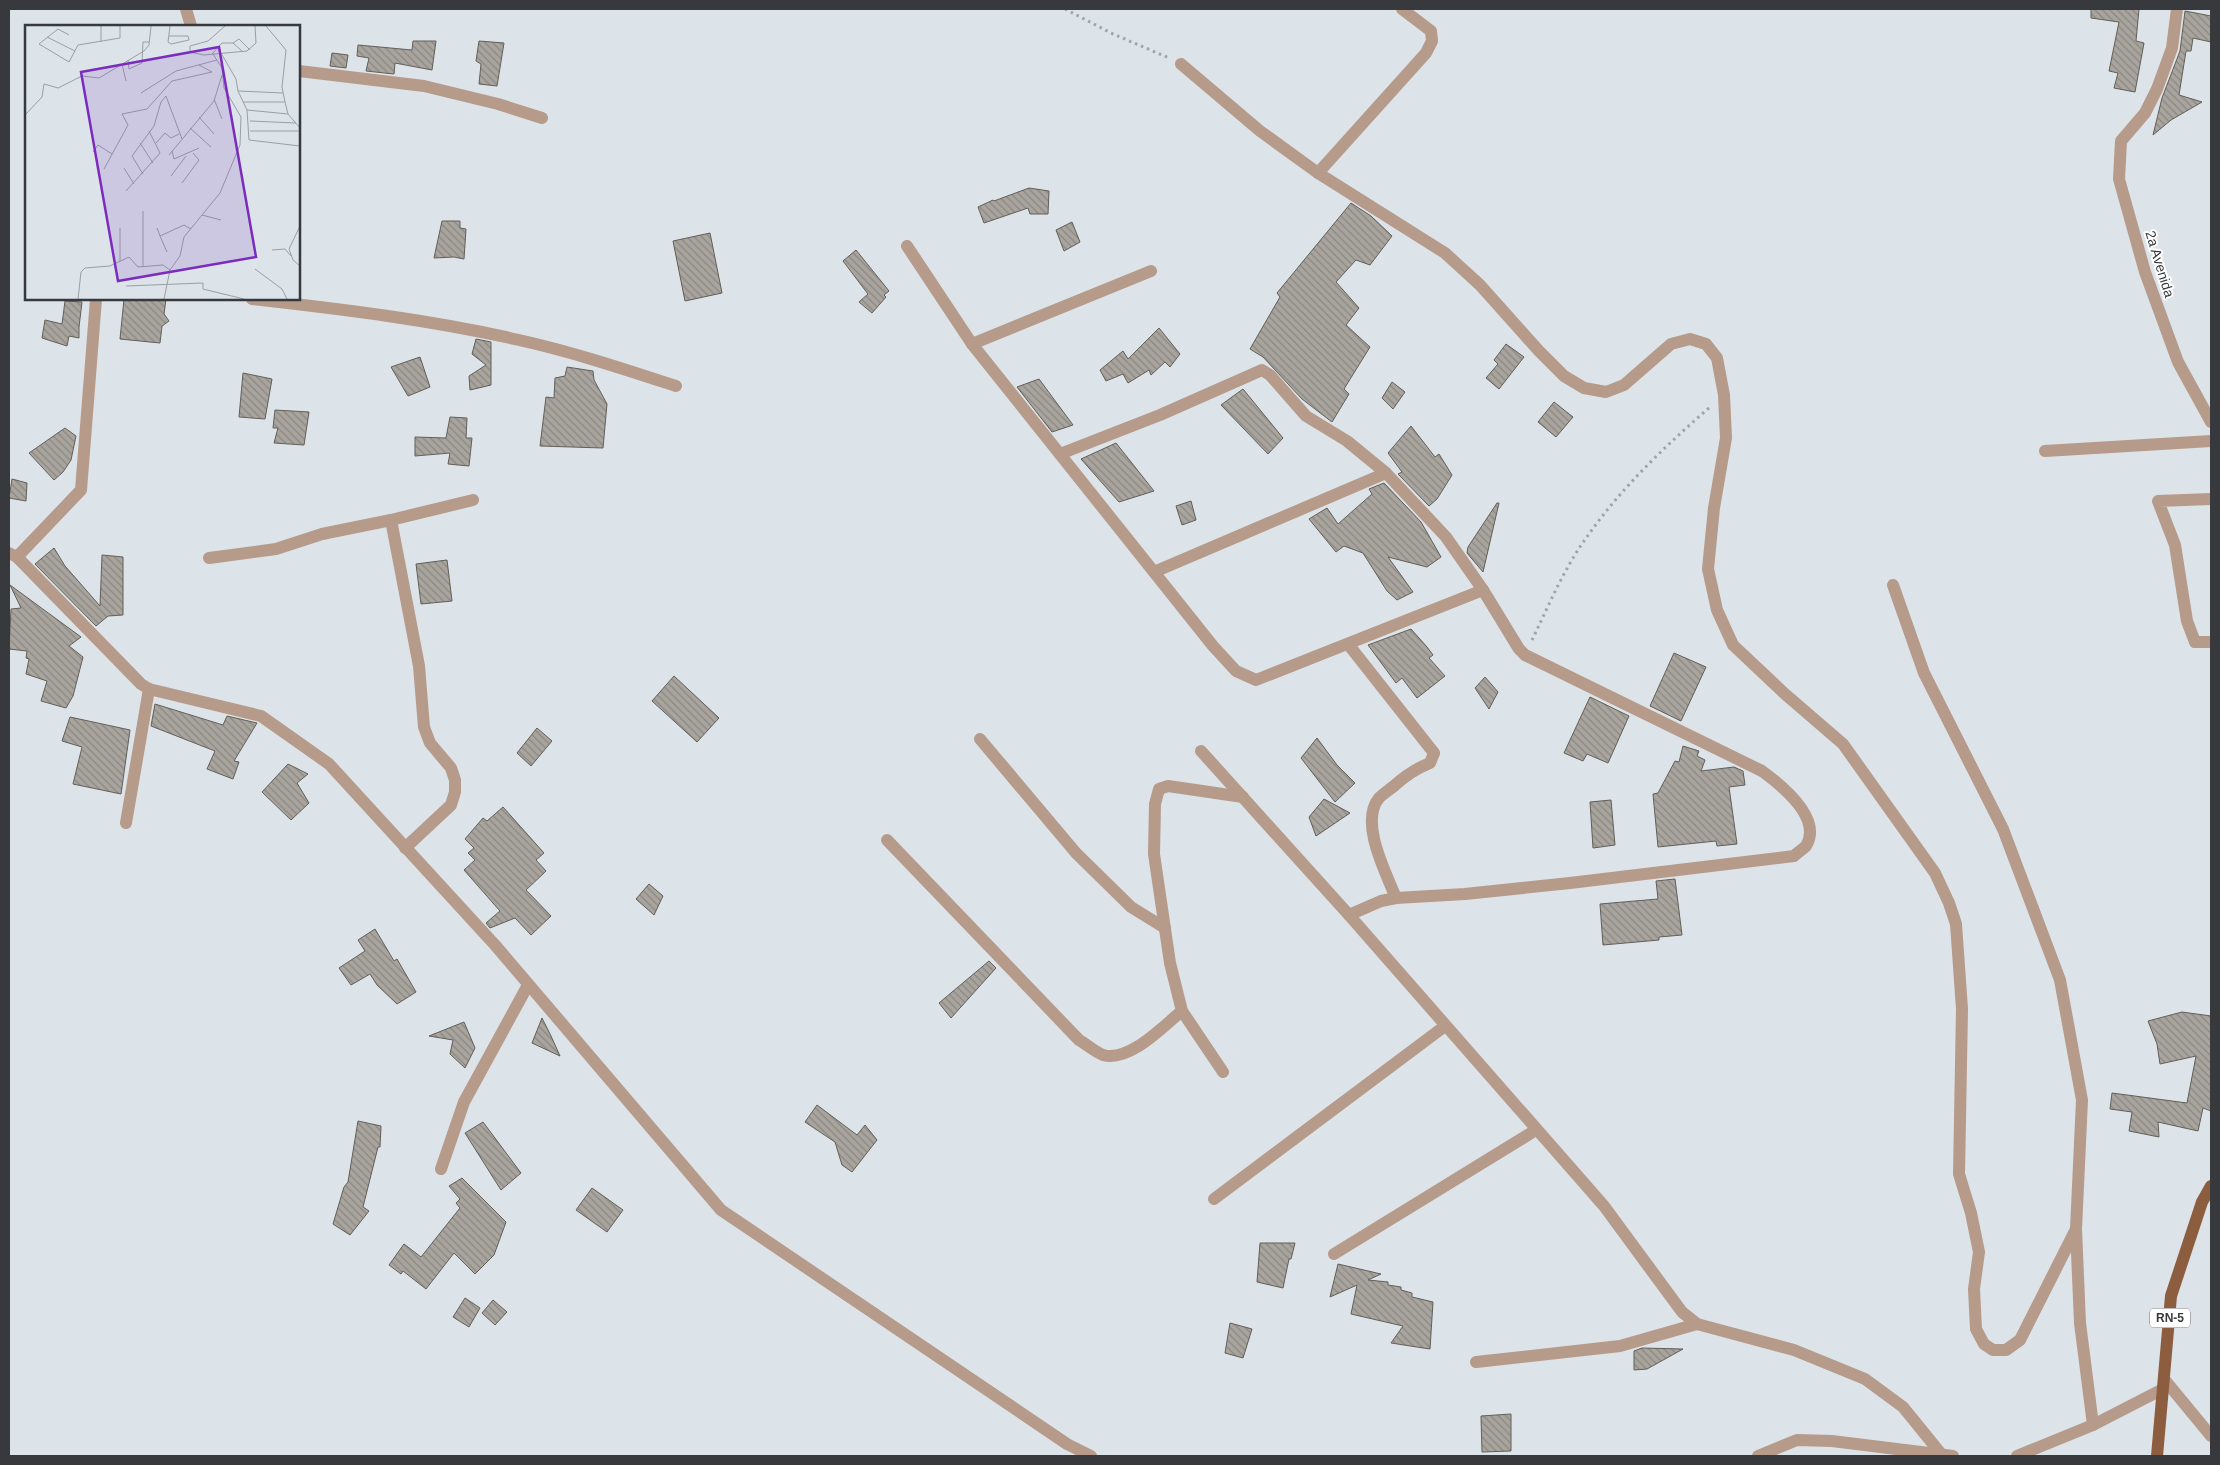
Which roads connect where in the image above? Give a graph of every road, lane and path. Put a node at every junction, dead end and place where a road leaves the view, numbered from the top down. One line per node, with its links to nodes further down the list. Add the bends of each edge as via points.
1 (186, 9): 5 (street)
2 (1066, 9): 6 (path)
3 (1402, 9): 9 (street, via 1431,31 1432,42 1426,53)
4 (2176, 9): 17 (street, 2a Avenida, via 2172,48 2158,89 2145,113 2121,141 2119,179 2145,272 2178,362)
5 (190, 25)
6 (1181, 64): 9 (street, via 1260,132)
7 (300, 71): 8 (street, via 424,86)
8 (542, 118)
9 (1318, 173): 16 (street, via 1445,253 1480,285 1564,376 1584,388 1606,392 1624,385 1671,344 1690,340 1706,344 1716,358)
10 (907, 246): 14 (street)
11 (1151, 270): 14 (street)
12 (96, 300): 25 (street, via 81,490)
13 (261, 300): 15 (street, via 359,311 518,340)
14 (972, 344): 20 (street)
15 (676, 386)
16 (1724, 395): 32 (path, via 1674,438 1625,489 1583,541); 51 (street, via 1726,438 1708,569 1717,610 1733,645 1843,744 1936,873 1956,924 1962,1009 1959,1174 1979,1252 1974,1289 1976,1329 1984,1344 1993,1350 2006,1350 2020,1340)
17 (2211, 422)
18 (2211, 441): 19 (street)
19 (2045, 451)
20 (1060, 454): 21 (street, via 1262,370 1306,416 1347,441); 27 (street)
21 (1386, 473): 27 (street); 29 (street, via 1446,537)
22 (2211, 499): 30 (street, via 2158,501 2175,545 2187,621 2195,642)
23 (474, 500): 24 (street)
24 (391, 520): 26 (street, via 322,534 276,549); 39 (street, via 419,666 424,727 430,743 451,768 455,780 451,805)
25 (13, 555): 33 (street)
26 (209, 558)
27 (1154, 572): 31 (street, via 1218,652 1236,671 1256,680)
28 (1893, 585): 51 (street, via 1924,673 2003,829 2060,980 2082,1100)
29 (1483, 590): 31 (street); 32 (street)
30 (2211, 642)
31 (1348, 644): 40 (street, via 1434,753 1430,763 1413,770 1378,799 1372,811 1378,852)
32 (1525, 655): 40 (street, via 1762,771 1787,789 1805,815 1810,831 1806,846 1794,856 1570,883)
33 (149, 689): 37 (street); 39 (street, via 261,716 329,764)
34 (980, 739): 42 (street, via 1076,853 1131,907)
35 (1201, 751): 36 (street)
36 (1242, 797): 41 (street); 42 (street, via 1168,786 1159,790 1155,804 1154,854)
37 (126, 823)
38 (886, 840): 44 (street, via 1079,1040 1103,1055 1133,1050)
39 (406, 848): 43 (street)
40 (1396, 898): 41 (street)
41 (1349, 915): 45 (street)
42 (1165, 928): 44 (street)
43 (528, 985): 48 (street, via 464,1102); 58 (street, via 721,1210 1067,1444)
44 (1182, 1011): 46 (street)
45 (1445, 1026): 47 (street); 50 (street)
46 (1223, 1072)
47 (1536, 1130): 52 (street); 53 (street, via 1604,1206 1682,1312)
48 (441, 1169)
49 (2211, 1186): 55 (main road, RN-5, via 2202,1202 2172,1296)
50 (1214, 1199)
51 (2076, 1229): 56 (street, via 2080,1323)
52 (1334, 1254)
53 (1697, 1324): 54 (street, via 1620,1346); 60 (street, via 1794,1350 1865,1379 1903,1407)
54 (1476, 1362)
55 (2164, 1384): 56 (street); 57 (street); 62 (main road, RN-5)
56 (2093, 1425): 61 (street)
57 (2211, 1436)
58 (1092, 1456)
59 (1758, 1456): 60 (street, via 1797,1440 1832,1441)
60 (1947, 1456)
61 (2017, 1456)
62 (2157, 1456)

